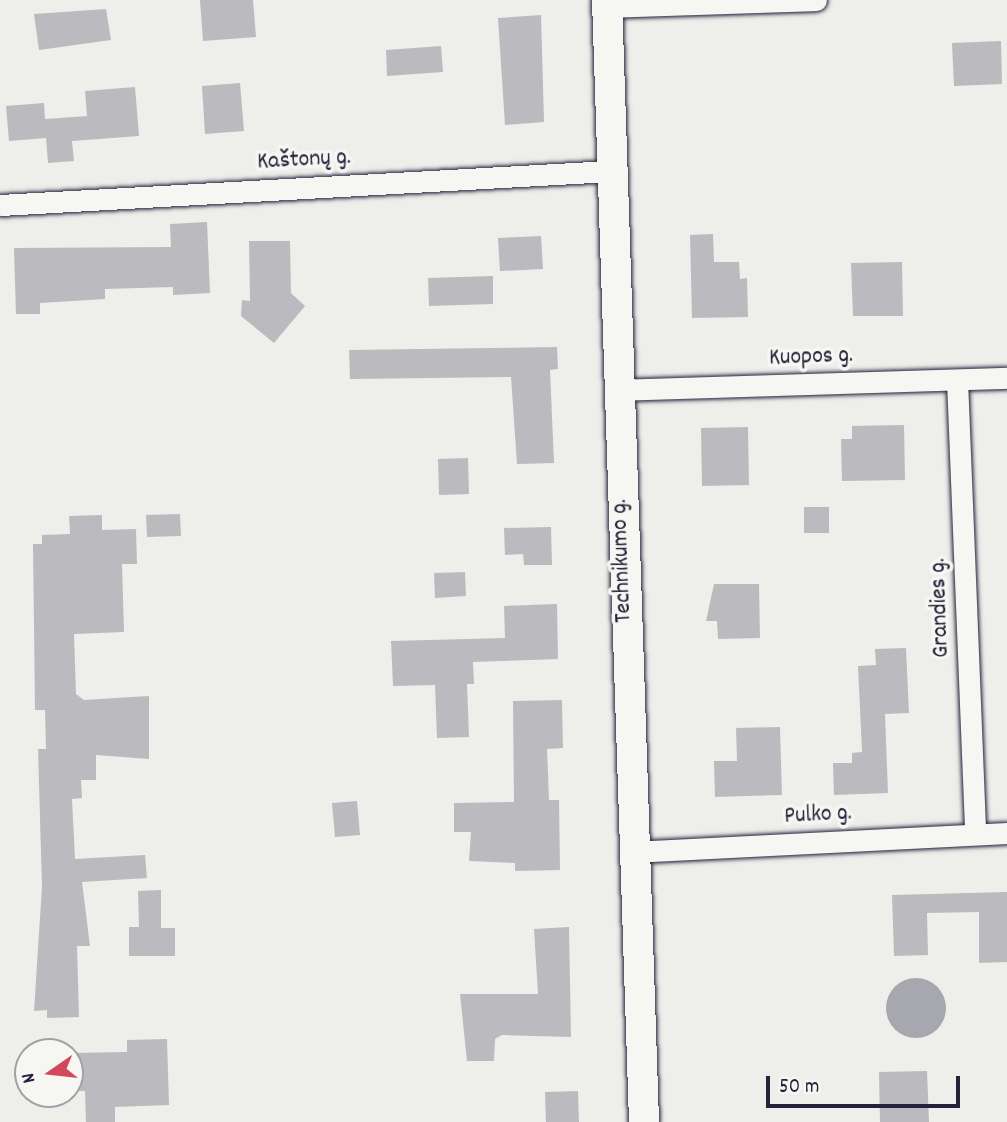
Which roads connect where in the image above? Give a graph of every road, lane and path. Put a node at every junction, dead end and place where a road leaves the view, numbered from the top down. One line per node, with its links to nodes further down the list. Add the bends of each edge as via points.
1 (816, 0): 2 (street)
2 (607, 4): 3 (street, Technikumo g.)
3 (611, 172): 4 (street, Kaštonų g.); 7 (street, Technikumo g.)
4 (0, 205)
5 (1007, 378): 6 (street, Kuopos g.)
6 (957, 380): 7 (street, Kuopos g.); 9 (street, Grandies g.)
7 (617, 390): 10 (street, Technikumo g.)
8 (1007, 833): 9 (street, Pulko g.)
9 (975, 834): 10 (street, Pulko g.)
10 (632, 852): 11 (street, Technikumo g.)
11 (644, 1122)

